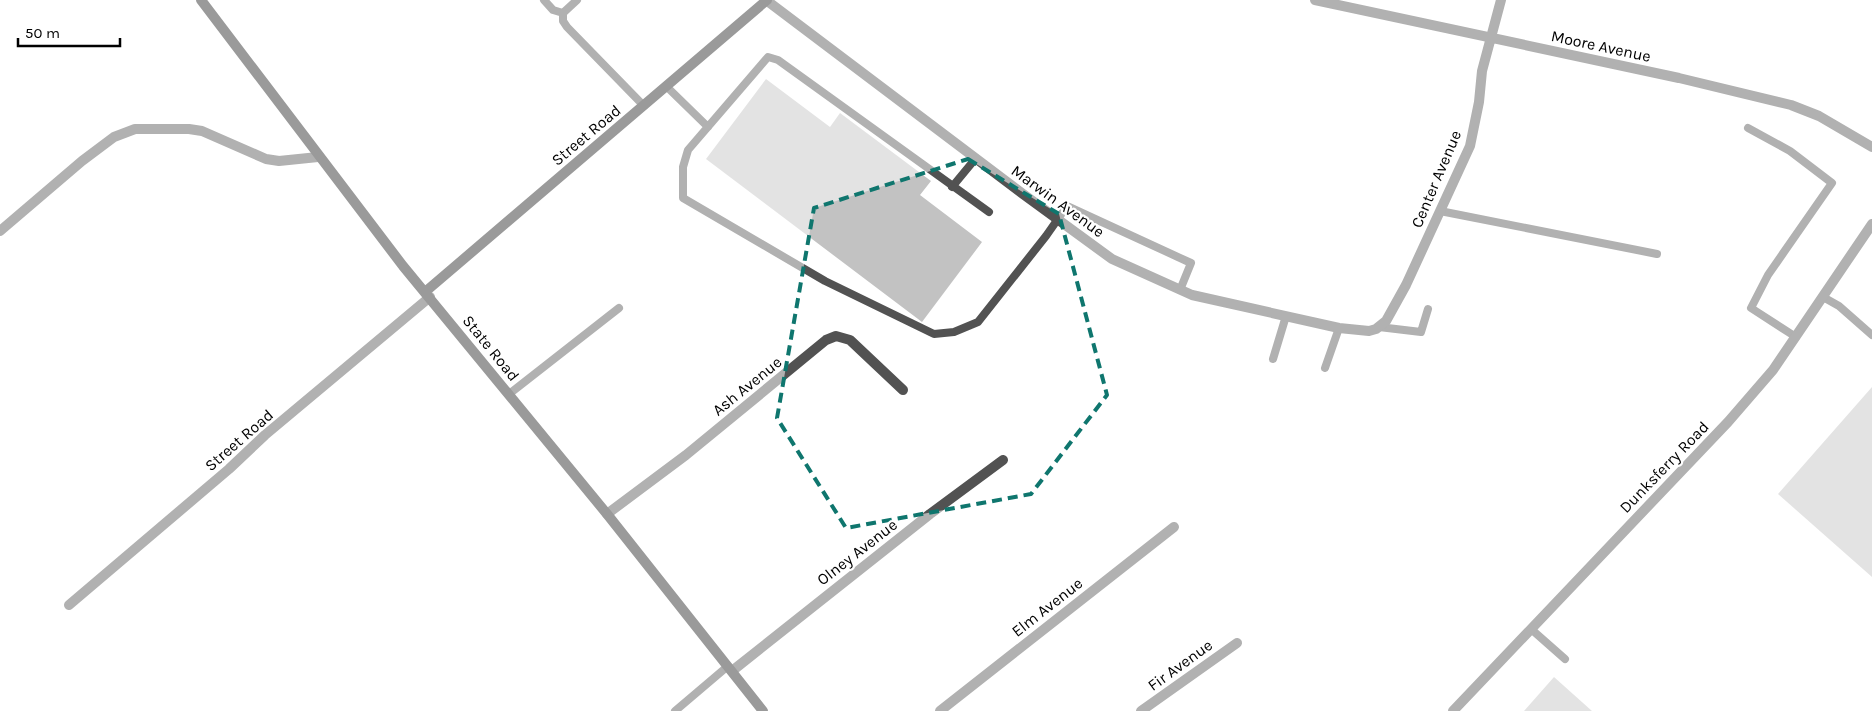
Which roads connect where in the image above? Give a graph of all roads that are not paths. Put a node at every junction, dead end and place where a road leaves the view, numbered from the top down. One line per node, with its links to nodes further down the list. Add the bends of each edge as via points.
1 (201, 0): 14 (main road, State Road)
2 (544, 0): 7 (lane, via 553,10)
3 (577, 0): 7 (lane)
4 (766, 0): 9 (main road, Street Road); 15 (street, Marwin Avenue)
5 (1315, 0): 8 (street, Moore Avenue)
6 (1501, 0): 8 (street, Center Avenue)
7 (563, 13): 10 (lane, via 567,27)
8 (1492, 37): 13 (street, Moore Avenue, via 1791,105 1818,116); 17 (street, Center Avenue, via 1482,71 1470,146)
9 (667, 87): 10 (main road, Street Road); 11 (lane)
10 (644, 106): 24 (main road, Street Road)
11 (708, 127): 16 (lane, via 768,57 778,60); 19 (lane, via 688,150 683,167 683,198 825,281 934,334 954,332 978,322)
12 (1748, 128): 32 (lane, via 1790,152 1832,183 1768,275 1751,308)
13 (1872, 147)
14 (318, 156): 21 (street, via 279,161 266,159 202,131 135,129 114,137 82,161); 24 (main road, State Road)
15 (976, 158): 16 (lane); 19 (street, Marwin Avenue)
16 (952, 187): 18 (lane)
17 (1440, 211): 22 (lane); 30 (street, Center Avenue, via 1406,285)
18 (989, 212)
19 (1059, 219): 23 (street, Marwin Avenue, via 1112,258); 23 (lane, via 1067,206 1191,263)
20 (1872, 224): 25 (street, Dunksferry Road)
21 (0, 231)
22 (1657, 254)
23 (1180, 290): 28 (street, Marwin Avenue)
24 (427, 295): 36 (main road, State Road); 40 (street, Street Road)
25 (1823, 297): 31 (lane, via 1839,306); 32 (street, Dunksferry Road)
26 (619, 308): 36 (lane)
27 (1428, 309): 30 (lane, via 1421,332)
28 (1286, 316): 29 (street, Marwin Avenue); 33 (lane)
29 (1339, 328): 30 (street, Marwin Avenue, via 1360,331); 34 (lane)
30 (1378, 328)
31 (1872, 336)
32 (1796, 338): 41 (street, Dunksferry Road, via 1728,422)
33 (1273, 359)
34 (1325, 368)
35 (903, 390): 38 (street, Ash Avenue, via 850,340 836,336 826,340 686,455)
36 (509, 394): 38 (main road, State Road)
37 (1003, 460): 44 (street, Olney Avenue)
38 (607, 514): 44 (main road, State Road)
39 (1174, 527): 47 (street, Elm Avenue)
40 (69, 605)
41 (1532, 628): 43 (lane); 49 (street, Dunksferry Road)
42 (1237, 643): 48 (street, Fir Avenue)
43 (1566, 659)
44 (730, 668): 45 (lane); 46 (main road, State Road)
45 (675, 711)
46 (763, 711)
47 (940, 711)
48 (1141, 711)
49 (1453, 711)

